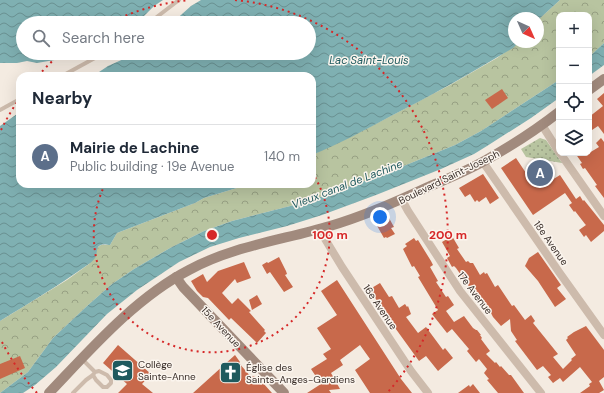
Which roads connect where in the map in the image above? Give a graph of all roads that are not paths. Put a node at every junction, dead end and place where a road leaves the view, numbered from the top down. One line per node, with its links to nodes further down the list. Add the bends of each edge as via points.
1 (179, 0): 2 (lane)
2 (158, 16)
3 (91, 60): 4 (lane)
4 (69, 72)
5 (604, 79): 6 (street)
6 (592, 88)
7 (16, 101): 8 (lane)
8 (0, 110)
9 (556, 114): 10 (street, Boulevard Saint-Joseph)
10 (542, 125): 11 (street); 13 (street, Boulevard Saint-Joseph)
11 (556, 146)
12 (563, 156): 15 (street)
13 (483, 162): 14 (street, Boulevard Saint-Joseph); 18 (street, 18e Avenue)
14 (402, 200): 16 (street, Boulevard Saint-Joseph, via 368,214); 24 (street, 17e Avenue, via 460,292)
15 (604, 216)
16 (319, 229): 17 (street, Boulevard Saint-Joseph, via 221,255); 23 (street, 16e Avenue)
17 (176, 278): 19 (street, Boulevard Saint-Joseph, via 126,316); 22 (street, 15e Avenue)
18 (604, 335)
19 (82, 359): 20 (street, Boulevard Saint-Joseph); 21 (lane, via 94,373)
20 (49, 393)
21 (73, 393)
22 (284, 393)
23 (428, 393)
24 (541, 393)

